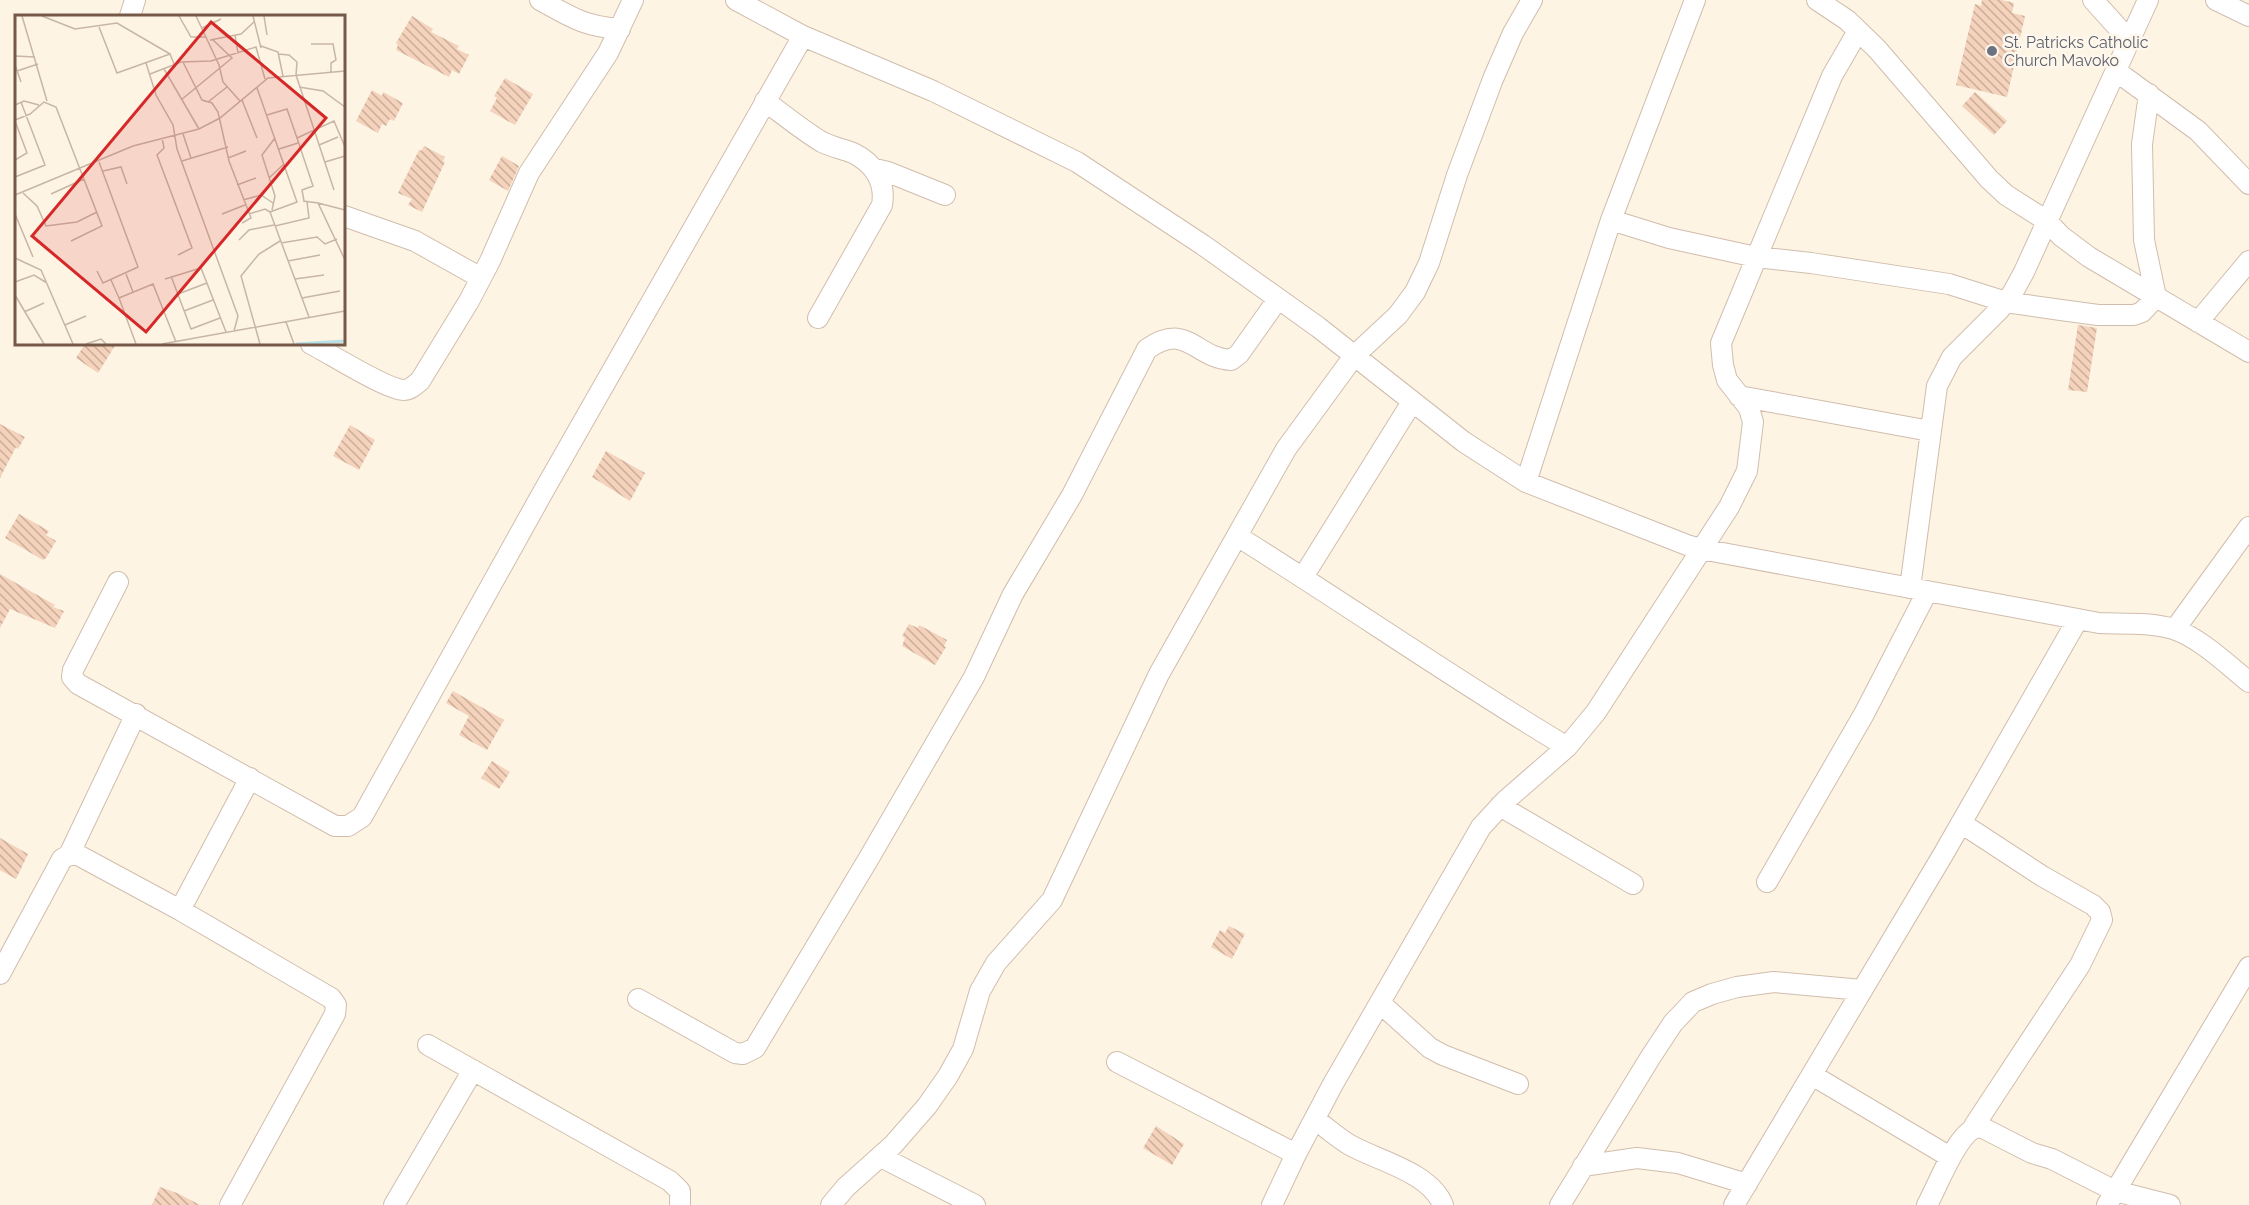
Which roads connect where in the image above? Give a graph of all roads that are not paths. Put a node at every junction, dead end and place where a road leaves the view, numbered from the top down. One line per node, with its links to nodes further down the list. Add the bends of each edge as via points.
1 (135, 0): 11 (street)
2 (540, 0): 13 (street, via 581,22)
3 (633, 0): 13 (street)
4 (736, 0): 15 (street)
5 (1532, 0): 36 (street, via 1512,33 1493,79 1429,263 1415,292 1398,315)
6 (1695, 0): 24 (street)
7 (1817, 0): 14 (street)
8 (2093, 0): 16 (street)
9 (2148, 0): 16 (street)
10 (2216, 0): 12 (street)
11 (130, 15)
12 (2249, 15)
13 (620, 29): 28 (street, via 529,173)
14 (1858, 31): 25 (street, via 1989,179 2006,195); 26 (street, via 1832,76)
15 (803, 36): 19 (street); 30 (street, via 933,91 1077,162)
16 (2130, 41): 17 (street)
17 (2116, 71): 18 (street); 25 (street)
18 (2149, 94): 21 (street, via 2198,131); 29 (street, via 2142,144 2144,240)
19 (765, 101): 20 (street, via 818,139 852,153); 52 (street, via 362,817 348,826 335,826)
20 (874, 169): 22 (street); 32 (street, via 884,193 882,205)
21 (2249, 184)
22 (945, 195)
23 (345, 216): 28 (street, via 415,241)
24 (1611, 220): 26 (street, via 1669,238); 40 (street)
25 (2048, 221): 29 (street, via 2089,257); 31 (street)
26 (1756, 257): 31 (street, via 1949,284); 37 (street, via 1721,343 1727,381)
27 (2249, 261): 33 (street)
28 (481, 278): 34 (street, via 420,381 412,388 403,390 380,381)
29 (2156, 297): 31 (street, via 2142,312 2126,316); 33 (street)
30 (1278, 298): 36 (street); 62 (street, via 1232,360 1221,360 1174,337 1147,349 1072,495 1013,594 974,677 755,1048 735,1053)
31 (2006, 302): 39 (street, via 1952,357 1937,386)
32 (818, 318)
33 (2198, 321): 35 (street)
34 (313, 345)
35 (2249, 352)
36 (1354, 356): 38 (street); 42 (street, via 1286,449)
37 (1739, 396): 39 (street); 43 (street, via 1749,408 1753,422 1746,471 1729,507)
38 (1412, 402): 40 (street); 44 (street)
39 (1930, 431): 46 (street)
40 (1526, 482): 43 (street)
41 (2249, 527): 48 (street)
42 (1237, 536): 44 (street); 72 (street, via 1159,674 1052,900 996,963 980,991 963,1049 948,1076)
43 (1701, 549): 46 (street); 51 (street, via 1596,712)
44 (1303, 577): 51 (street, via 1488,700)
45 (118, 582): 50 (street, via 72,676 78,684)
46 (1918, 590): 47 (street); 56 (street, via 1864,714)
47 (2078, 619): 48 (street); 54 (street)
48 (2175, 629): 49 (street)
49 (2249, 682)
50 (136, 714): 52 (street); 55 (street)
51 (1567, 747): 53 (street)
52 (250, 778): 58 (street)
53 (1500, 806): 57 (street); 63 (street, via 1481,827)
54 (1961, 823): 61 (street); 70 (street, via 2093,905 2102,920 2080,965)
55 (69, 855): 58 (street, via 78,855); 60 (street, via 62,859)
56 (1767, 882)
57 (1633, 884)
58 (180, 910): 78 (street, via 331,998 336,1005 335,1014)
59 (2249, 967): 76 (street)
60 (0, 974)
61 (1862, 990): 67 (street); 74 (street, via 1774,982 1737,987 1693,1002 1673,1023)
62 (638, 999)
63 (1380, 1003): 68 (street, via 1430,1048); 69 (street)
64 (428, 1045): 66 (street)
65 (1117, 1062): 71 (street)
66 (472, 1070): 77 (street); 79 (street, via 670,1181 680,1191)
67 (1812, 1074): 73 (street); 75 (street)
68 (1518, 1084)
69 (1316, 1120): 71 (street); 83 (street, via 1349,1144 1417,1178 1432,1189)
70 (1974, 1126): 73 (street); 76 (street, via 1982,1126 2032,1153 2052,1159)
71 (1296, 1154): 82 (street)
72 (881, 1157): 80 (street); 81 (street)
73 (1950, 1157): 86 (street)
74 (1583, 1166): 75 (street, via 1637,1158 1658,1160); 84 (street)
75 (1747, 1184): 85 (street)
76 (2111, 1198): 87 (street)
77 (401, 1203)
78 (230, 1205)
79 (680, 1205)
80 (831, 1205)
81 (975, 1205)
82 (1272, 1205)
83 (1443, 1205)
84 (1560, 1205)
85 (1734, 1205)
86 (1927, 1205)
87 (2170, 1205)

